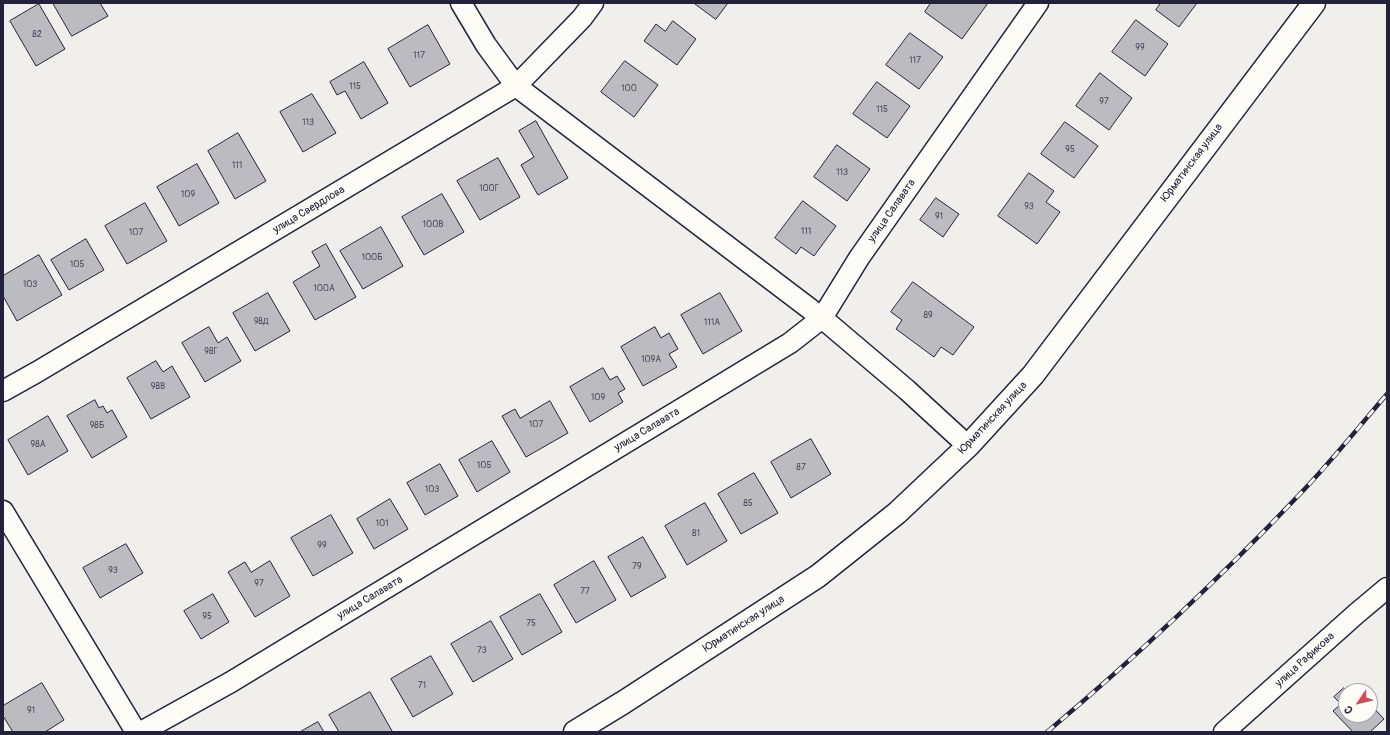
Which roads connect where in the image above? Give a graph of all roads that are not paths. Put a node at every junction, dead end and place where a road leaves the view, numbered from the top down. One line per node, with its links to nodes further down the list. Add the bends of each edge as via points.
1 (462, 3): 5 (street, via 486,45)
2 (593, 3): 5 (street, улица Свердлова, via 582,18)
3 (1038, 3): 6 (street, улица Салавата, via 859,258)
4 (1314, 3): 8 (main road, Юрматинская улица, via 1033,375)
5 (516, 86): 6 (street); 7 (street, улица Свердлова)
6 (822, 318): 8 (street); 12 (street, улица Салавата, via 790,343 231,682)
7 (3, 391)
8 (968, 446): 13 (main road, Юрматинская улица, via 897,514 818,576)
9 (3, 511): 11 (street)
10 (1387, 588): 14 (street, улица Рафикова)
11 (136, 732)
12 (141, 732)
13 (575, 732)
14 (1224, 732)

